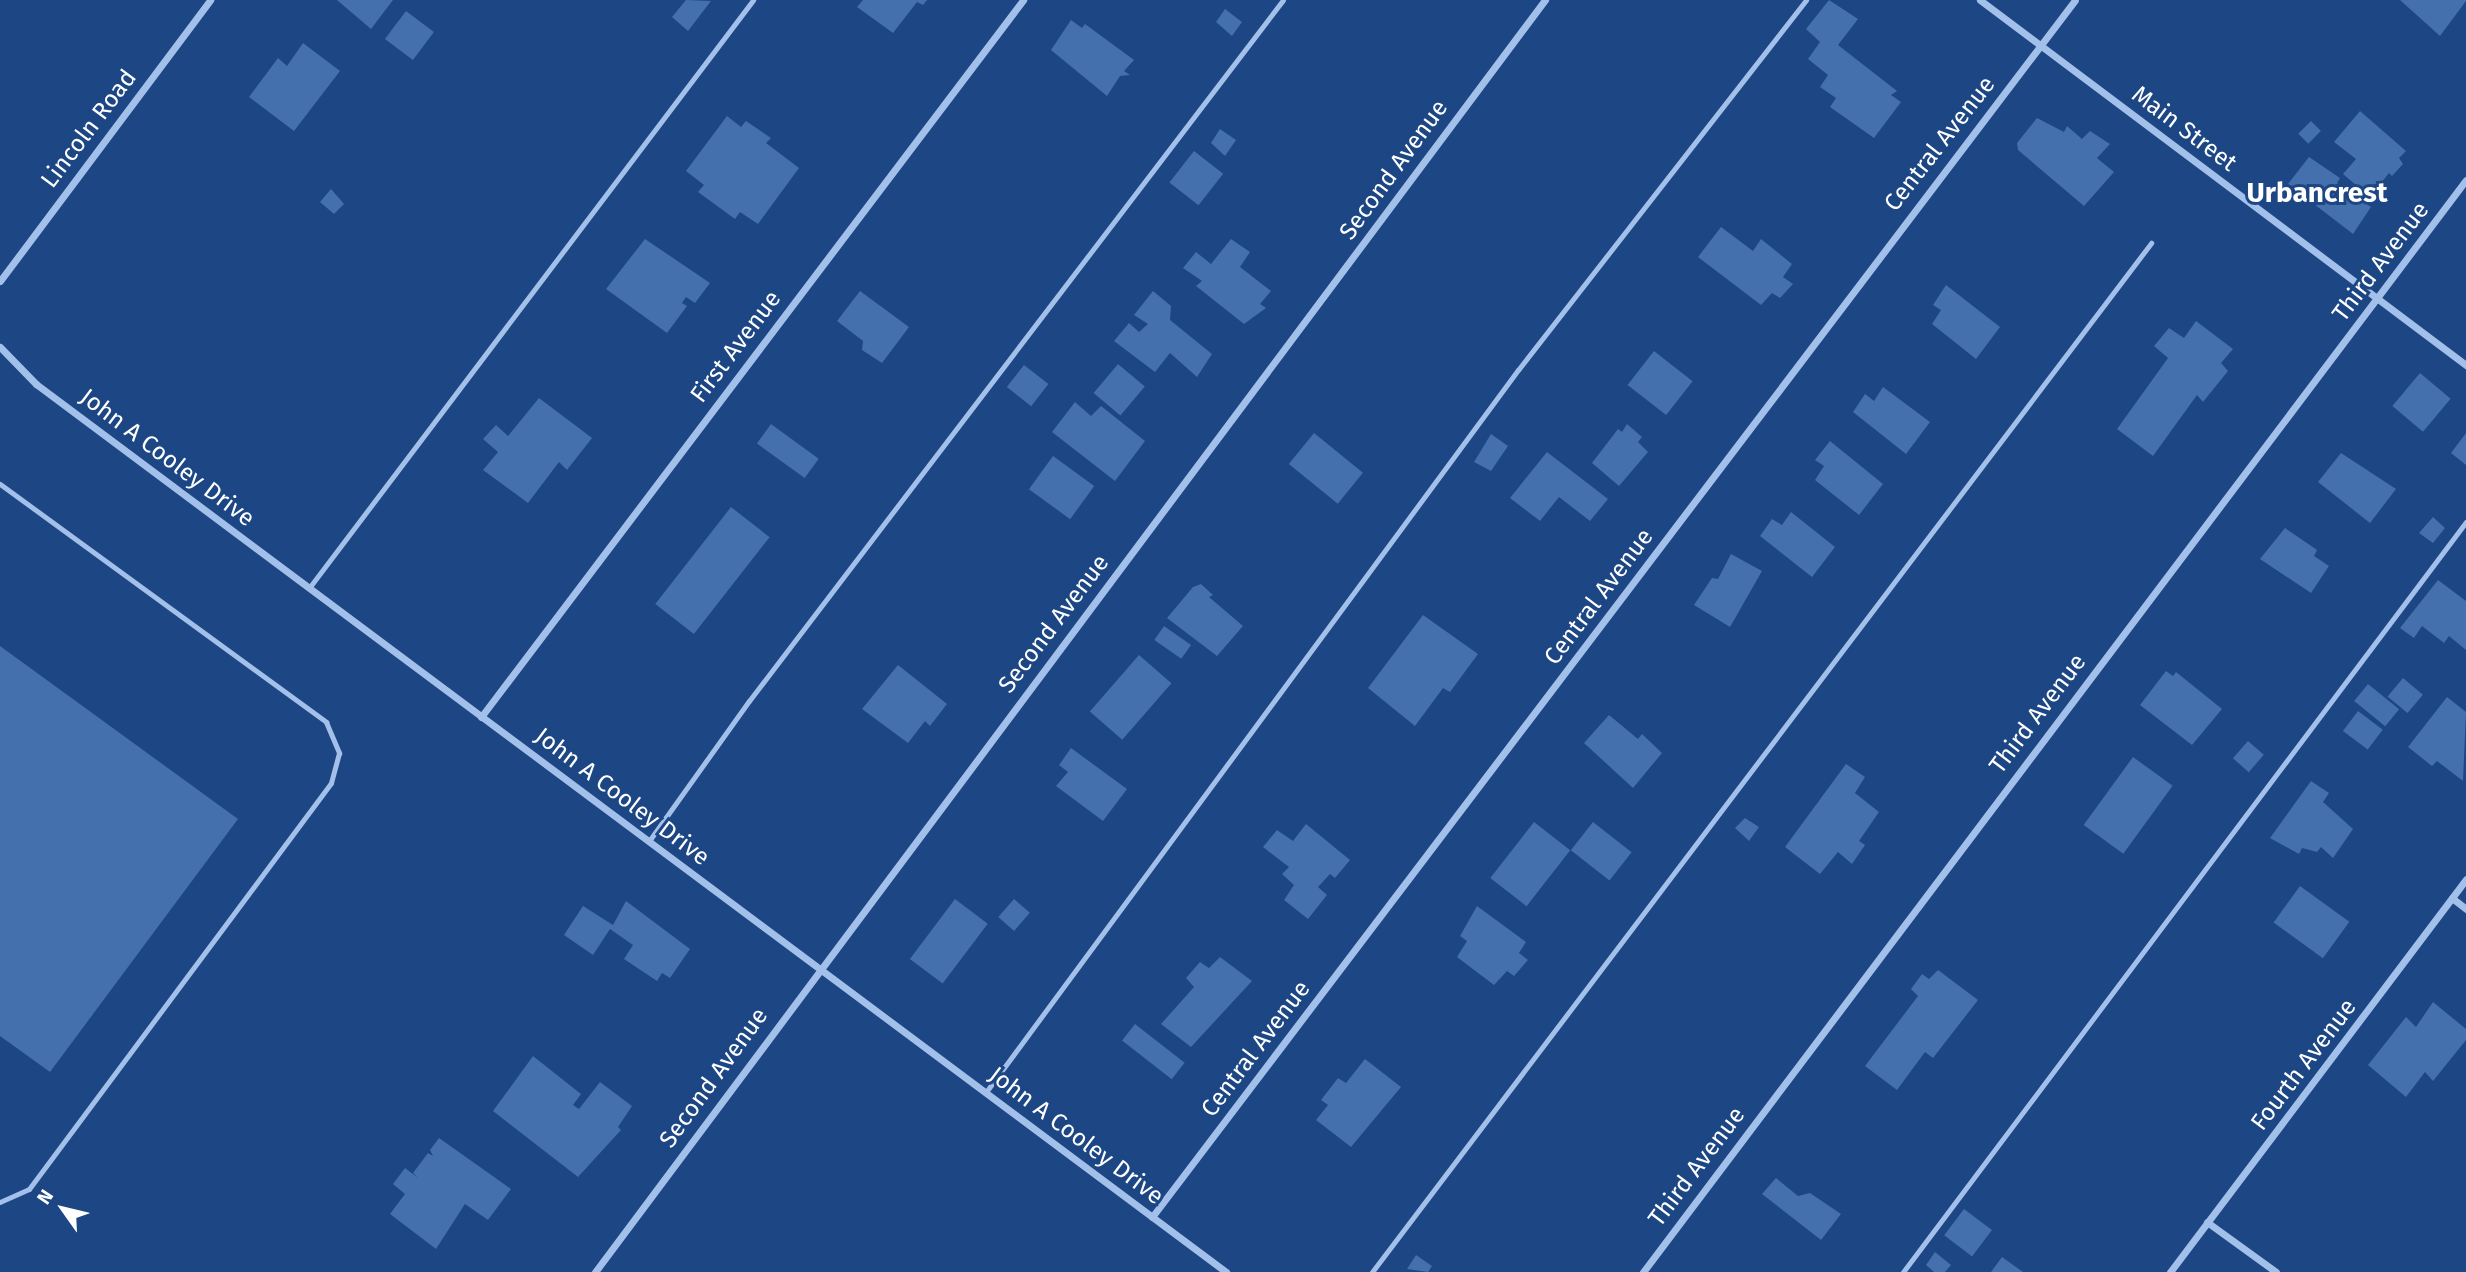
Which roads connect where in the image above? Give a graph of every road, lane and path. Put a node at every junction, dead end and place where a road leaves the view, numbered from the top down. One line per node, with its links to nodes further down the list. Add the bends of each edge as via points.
1 (210, 0): 12 (street, Lincoln Road)
2 (753, 0): 18 (lane)
3 (1023, 0): 19 (street, First Avenue)
4 (1283, 0): 20 (lane, via 748,701)
5 (1545, 0): 24 (street, Second Avenue)
6 (1806, 0): 25 (lane, via 1518,370)
7 (1980, 0): 9 (street, Main Street)
8 (2075, 0): 9 (street, Central Avenue)
9 (2040, 46): 13 (street, Main Street); 27 (street, Central Avenue)
10 (2466, 180): 13 (street, Third Avenue)
11 (2151, 243): 31 (lane)
12 (0, 281)
13 (2377, 299): 15 (street, Main Street); 32 (street, Third Avenue)
14 (0, 347): 18 (street, John A Cooley Drive, via 36,384)
15 (2466, 365)
16 (0, 484): 26 (lane, via 326,722 339,753 331,783 29,1189)
17 (2466, 523): 33 (lane)
18 (309, 588): 19 (street, John A Cooley Drive)
19 (481, 717): 20 (street, John A Cooley Drive)
20 (649, 841): 24 (street, John A Cooley Drive)
21 (2466, 879): 22 (street, Fourth Avenue)
22 (2452, 898): 23 (street); 28 (street, Fourth Avenue)
23 (2466, 909)
24 (819, 967): 25 (street, John A Cooley Drive); 29 (street, Second Avenue)
25 (986, 1092): 27 (street, John A Cooley Drive)
26 (0, 1202)
27 (1152, 1217): 30 (street, John A Cooley Drive)
28 (2207, 1222): 34 (street, Fourth Avenue); 35 (street)
29 (595, 1272)
30 (1226, 1272)
31 (1372, 1272)
32 (1643, 1272)
33 (1903, 1272)
34 (2170, 1272)
35 (2276, 1272)

